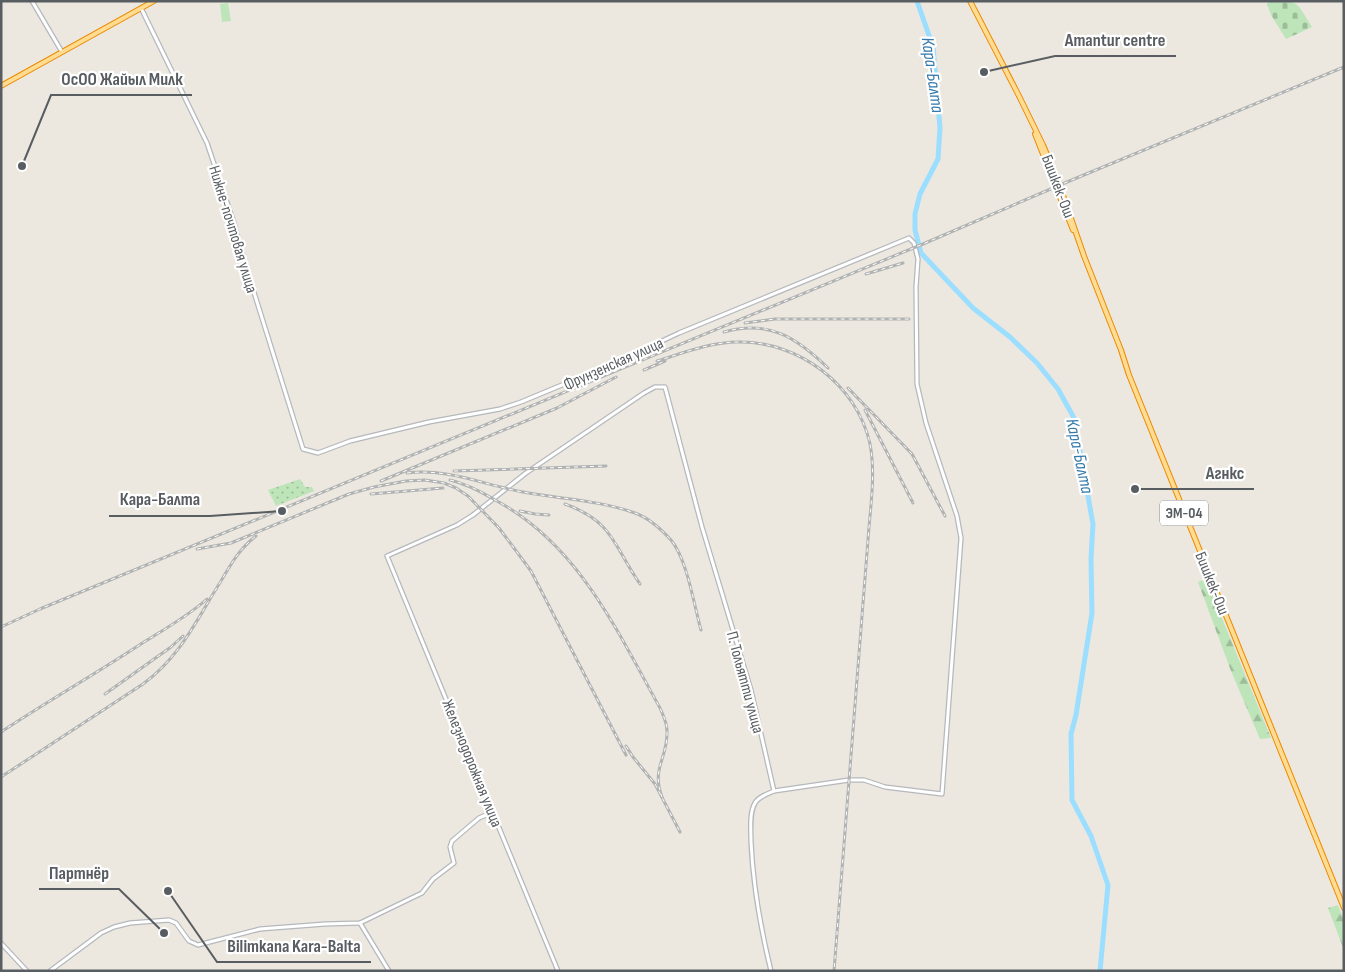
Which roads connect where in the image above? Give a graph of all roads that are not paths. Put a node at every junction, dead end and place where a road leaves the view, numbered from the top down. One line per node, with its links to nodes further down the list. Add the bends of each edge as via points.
1 (32, 1): 5 (street)
2 (154, 1): 4 (highway)
3 (970, 1): 11 (highway, Бишкек-Ош / ЭМ-04, via 1029,118 1128,375)
4 (142, 10): 5 (highway); 8 (street, Нижне-почтовая улица, via 210,152 303,449)
5 (62, 52): 6 (highway)
6 (1, 86)
7 (665, 387): 9 (street, П. Тольятти улица, via 702,527 751,690); 10 (street, Железнодорожная улица, via 655,387 644,393 526,473 473,516 387,556)
8 (307, 451): 9 (street, Фрунзенская улица, via 318,453 350,441 521,402 908,238 914,243 918,259 917,384 962,538 942,794 885,787 864,780)
9 (774, 791): 18 (street, via 754,804 751,825 753,878)
10 (493, 812): 12 (street, via 479,818 452,841 452,865 433,879 422,893); 17 (street, Железнодорожная улица)
11 (1344, 908)
12 (360, 922): 15 (street, via 260,930 198,946 169,920 130,923 101,933); 16 (street)
13 (1, 943): 14 (street)
14 (27, 971)
15 (50, 971)
16 (389, 971)
17 (558, 971)
18 (771, 971)

